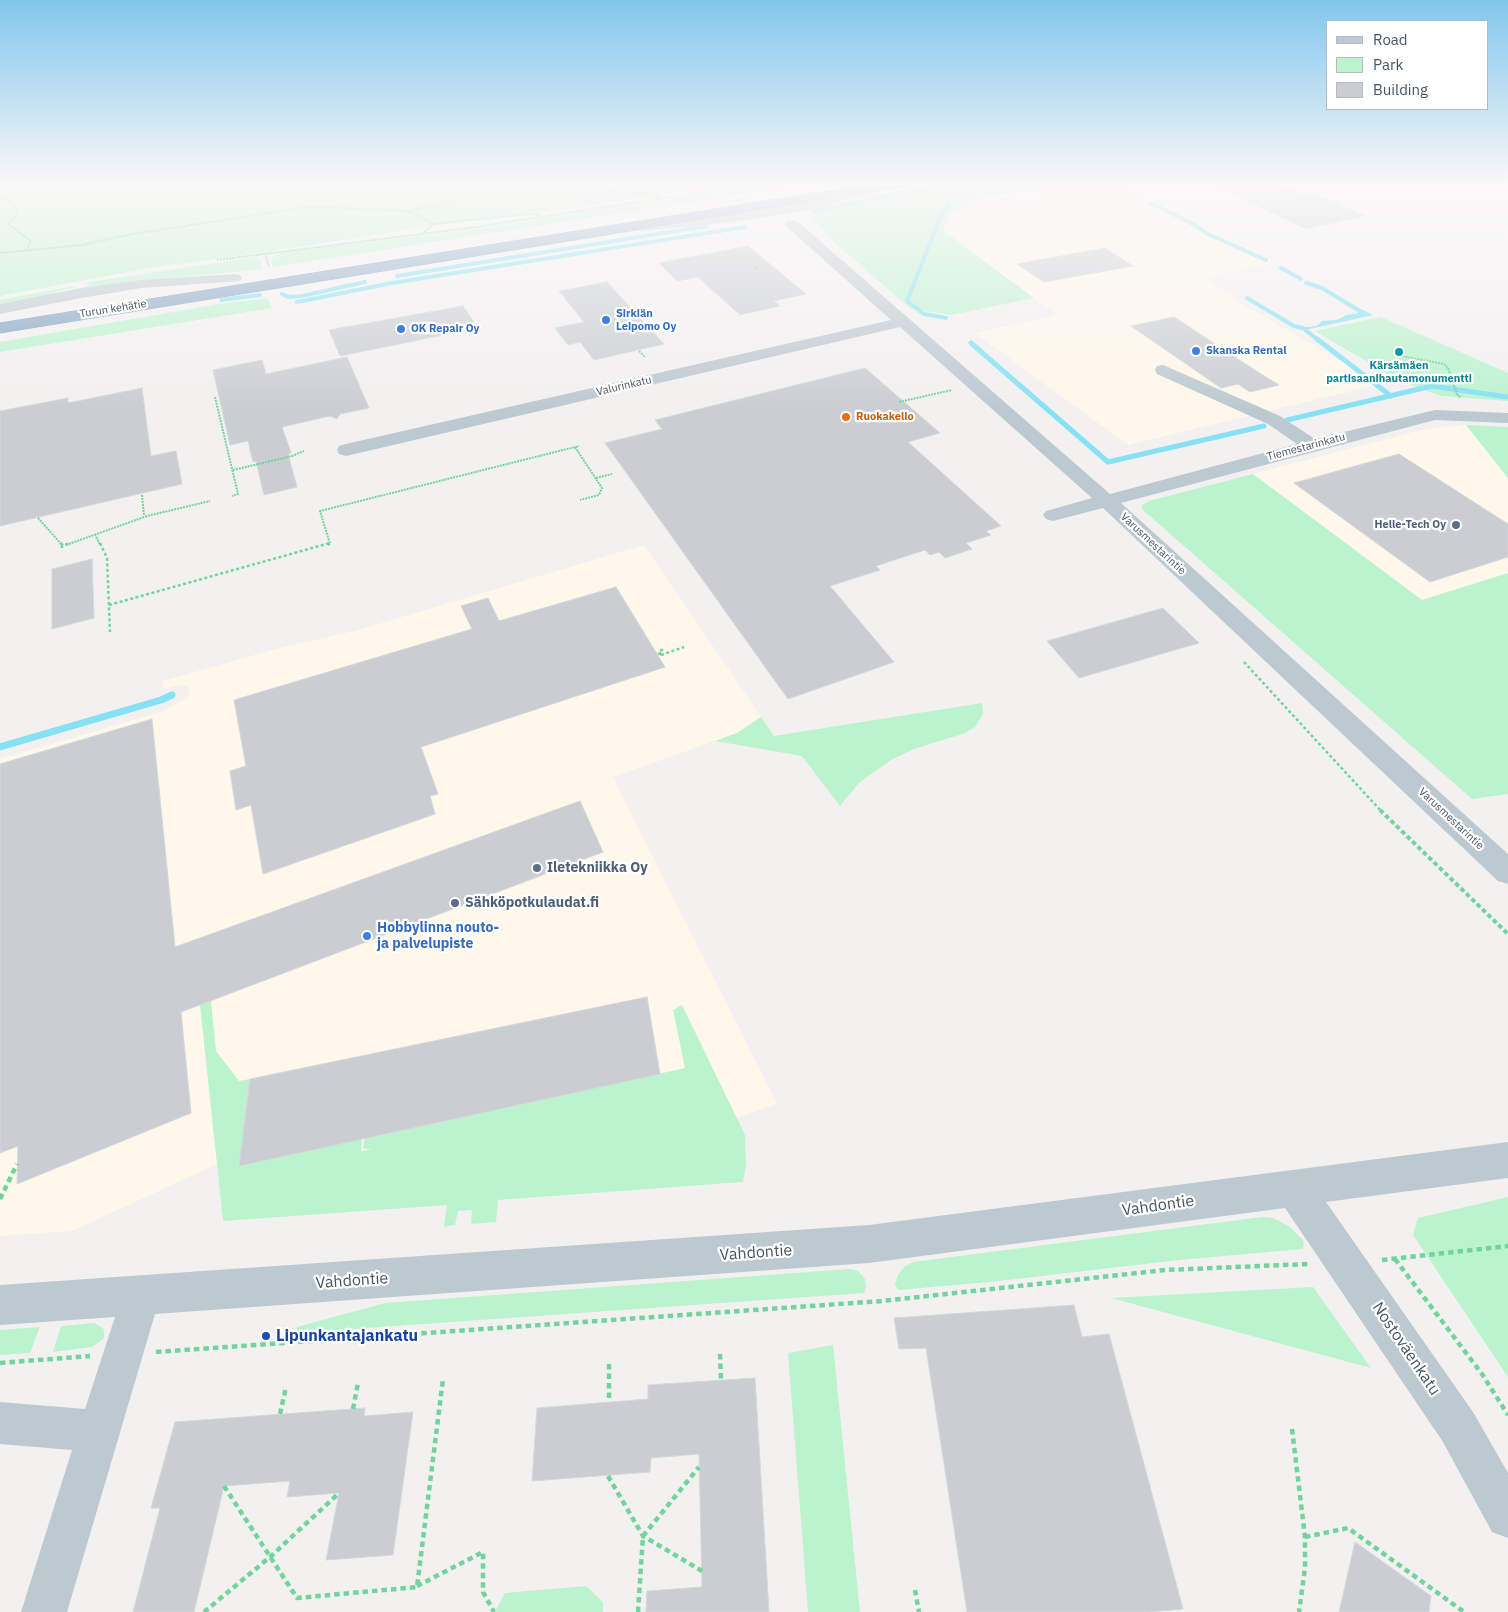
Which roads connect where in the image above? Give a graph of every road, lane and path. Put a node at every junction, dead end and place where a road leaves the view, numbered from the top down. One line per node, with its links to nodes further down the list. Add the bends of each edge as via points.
1 (236, 257): 6 (path)
2 (266, 257): 8 (path)
3 (369, 257): 10 (highway, Turun kehätie)
4 (444, 257): 14 (highway, Turun kehätie)
5 (829, 257): 13 (street, Varusmestarintie)
6 (217, 260)
7 (754, 266): 9 (path)
8 (269, 268)
9 (758, 270)
10 (236, 278): 11 (street, via 142,284); 12 (highway, Turun kehätie)
11 (0, 308)
12 (0, 316)
13 (902, 322): 25 (street, Valurinkatu); 34 (street, Varusmestarintie)
14 (0, 328)
15 (639, 351): 17 (path)
16 (1399, 352): 20 (path, via 1400,356 1444,364)
17 (645, 358)
18 (1163, 370): 24 (street, via 1274,420)
19 (948, 382): 22 (path, via 955,389)
20 (1457, 394)
21 (215, 396): 27 (path)
22 (899, 402)
23 (1508, 418): 24 (street, Tiemestarinkatu, via 1436,415)
24 (1311, 445): 34 (street, Tiemestarinkatu)
25 (346, 450)
26 (304, 451): 27 (path)
27 (233, 470): 31 (path, via 238,494)
28 (612, 474): 29 (path)
29 (596, 478): 32 (path, via 602,488 599,495); 39 (path, via 577,446 320,511 330,544)
30 (142, 495): 35 (path)
31 (232, 496)
32 (580, 500)
33 (210, 501): 35 (path)
34 (1107, 501): 36 (street, Tiemestarinkatu); 44 (street, Varusmestarintie)
35 (144, 516): 38 (path)
36 (1053, 516)
37 (38, 518): 38 (path, via 63,547)
38 (94, 534): 39 (path, via 107,558)
39 (109, 605): 40 (path)
40 (110, 632)
41 (684, 647): 42 (path)
42 (660, 654)
43 (1244, 661): 45 (path, via 1396,828)
44 (1508, 872)
45 (1508, 934)
46 (1508, 1160): 48 (street, Vahdontie)
47 (17, 1164): 49 (path)
48 (1293, 1188): 52 (street, Nostoväenkatu); 53 (street, Vahdontie, via 868,1244)
49 (0, 1199)
50 (1508, 1246): 51 (path)
51 (1394, 1259): 52 (path); 66 (path, via 1482,1374)
52 (1346, 1262): 56 (path, via 1165,1270 882,1301); 74 (street, Nostoväenkatu, via 1458,1427)
53 (141, 1296): 54 (street, Vahdontie); 56 (street)
54 (0, 1305)
55 (720, 1354): 60 (path)
56 (124, 1355): 57 (path); 69 (street)
57 (0, 1362)
58 (609, 1364): 63 (path)
59 (443, 1379): 79 (path)
60 (721, 1380)
61 (358, 1383): 64 (path)
62 (286, 1387): 65 (path)
63 (609, 1402)
64 (353, 1409)
65 (280, 1414)
66 (1508, 1415)
67 (0, 1423): 69 (street)
68 (1292, 1429): 76 (path)
69 (100, 1431): 81 (street)
70 (700, 1467): 75 (path)
71 (608, 1476): 75 (path)
72 (224, 1486): 77 (path)
73 (339, 1493): 77 (path)
74 (1508, 1516)
75 (643, 1536): 78 (path); 84 (path)
76 (1305, 1537): 86 (path); 87 (path, via 1348,1528)
77 (270, 1557): 79 (path, via 297,1598); 82 (path)
78 (702, 1571)
79 (417, 1587): 83 (path, via 483,1552 483,1592)
80 (915, 1590): 85 (path)
81 (44, 1612)
82 (204, 1612)
83 (494, 1612)
84 (638, 1612)
85 (918, 1612)
86 (1299, 1612)
87 (1464, 1612)

